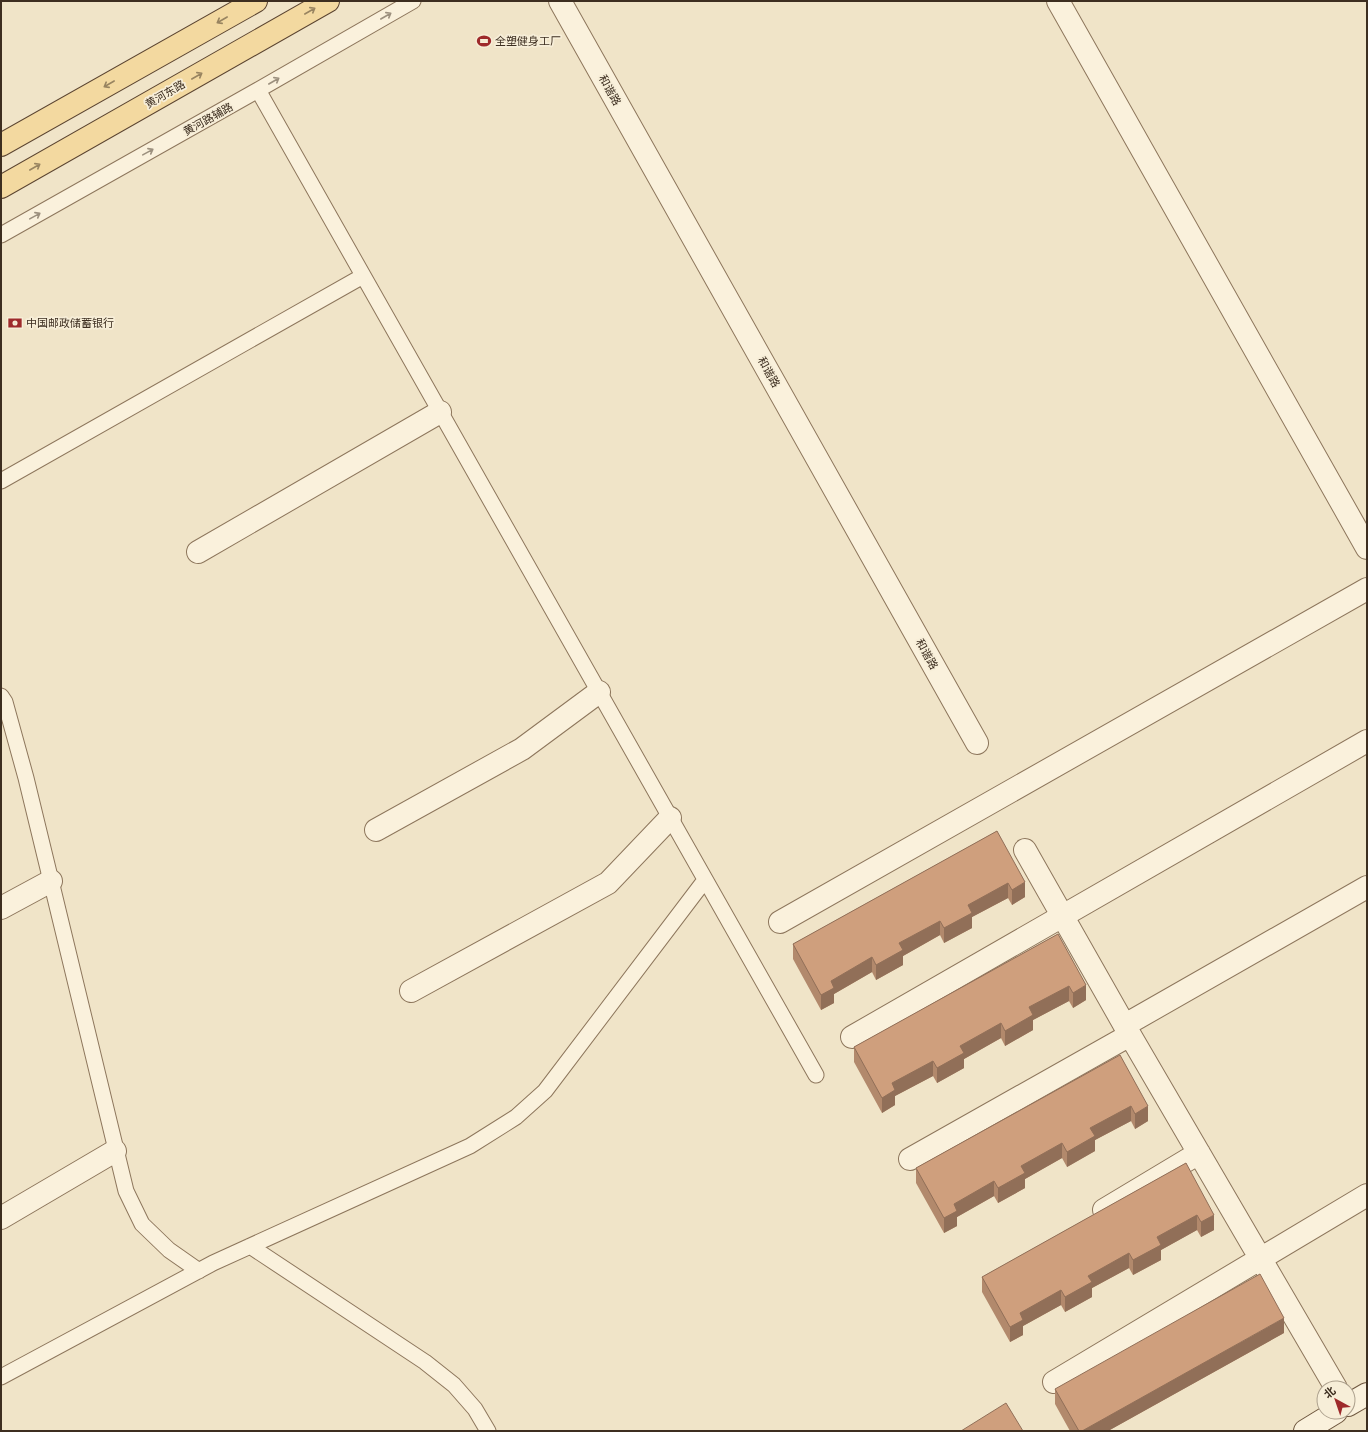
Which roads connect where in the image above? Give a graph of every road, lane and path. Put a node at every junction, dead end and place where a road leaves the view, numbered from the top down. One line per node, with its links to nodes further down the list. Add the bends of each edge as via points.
1 (256, 1): 7 (main road, one-way to 7)
2 (328, 1): 8 (main road, 黄河东路, one-way to 2)
3 (414, 1): 6 (lane, 黄河路辅路, one-way to 3)
4 (560, 1): 19 (street, 和谐路)
5 (1058, 1): 13 (street)
6 (258, 90): 9 (lane, 黄河路辅路, one-way to 6); 10 (lane)
7 (1, 145)
8 (1, 187)
9 (1, 235)
10 (363, 276): 11 (lane); 12 (lane)
11 (440, 412): 14 (street); 16 (lane)
12 (1, 481)
13 (1367, 548)
14 (198, 552)
15 (1367, 589): 28 (street)
16 (599, 692): 20 (lane); 21 (street, via 522,749)
17 (1, 696): 24 (lane, via 5,702 26,778)
18 (1367, 741): 27 (street)
19 (977, 743)
20 (670, 818): 23 (lane); 29 (street, via 608,883)
21 (376, 830)
22 (1025, 850): 27 (street)
23 (705, 880): 32 (lane); 39 (lane, via 546,1091 516,1117 470,1146)
24 (51, 881): 26 (street); 33 (lane)
25 (1367, 887): 30 (street)
26 (1, 908)
27 (1062, 916): 30 (street); 31 (street)
28 (780, 922)
29 (411, 991)
30 (1128, 1030): 34 (street); 35 (street)
31 (852, 1037)
32 (816, 1075)
33 (115, 1151): 37 (street); 41 (lane, via 126,1192 142,1224 169,1250)
34 (1199, 1153): 38 (street); 40 (street)
35 (910, 1159)
36 (1367, 1195): 40 (street)
37 (1, 1218)
38 (1085, 1221)
39 (250, 1246): 41 (lane); 48 (lane, via 425,1362 454,1385 475,1408)
40 (1261, 1258): 43 (street); 44 (street)
41 (199, 1271): 42 (lane)
42 (1, 1377)
43 (1331, 1380)
44 (1054, 1382)
45 (1367, 1394): 46 (street)
46 (1356, 1400)
47 (1323, 1420): 49 (street)
48 (488, 1431)
49 (1304, 1431)

